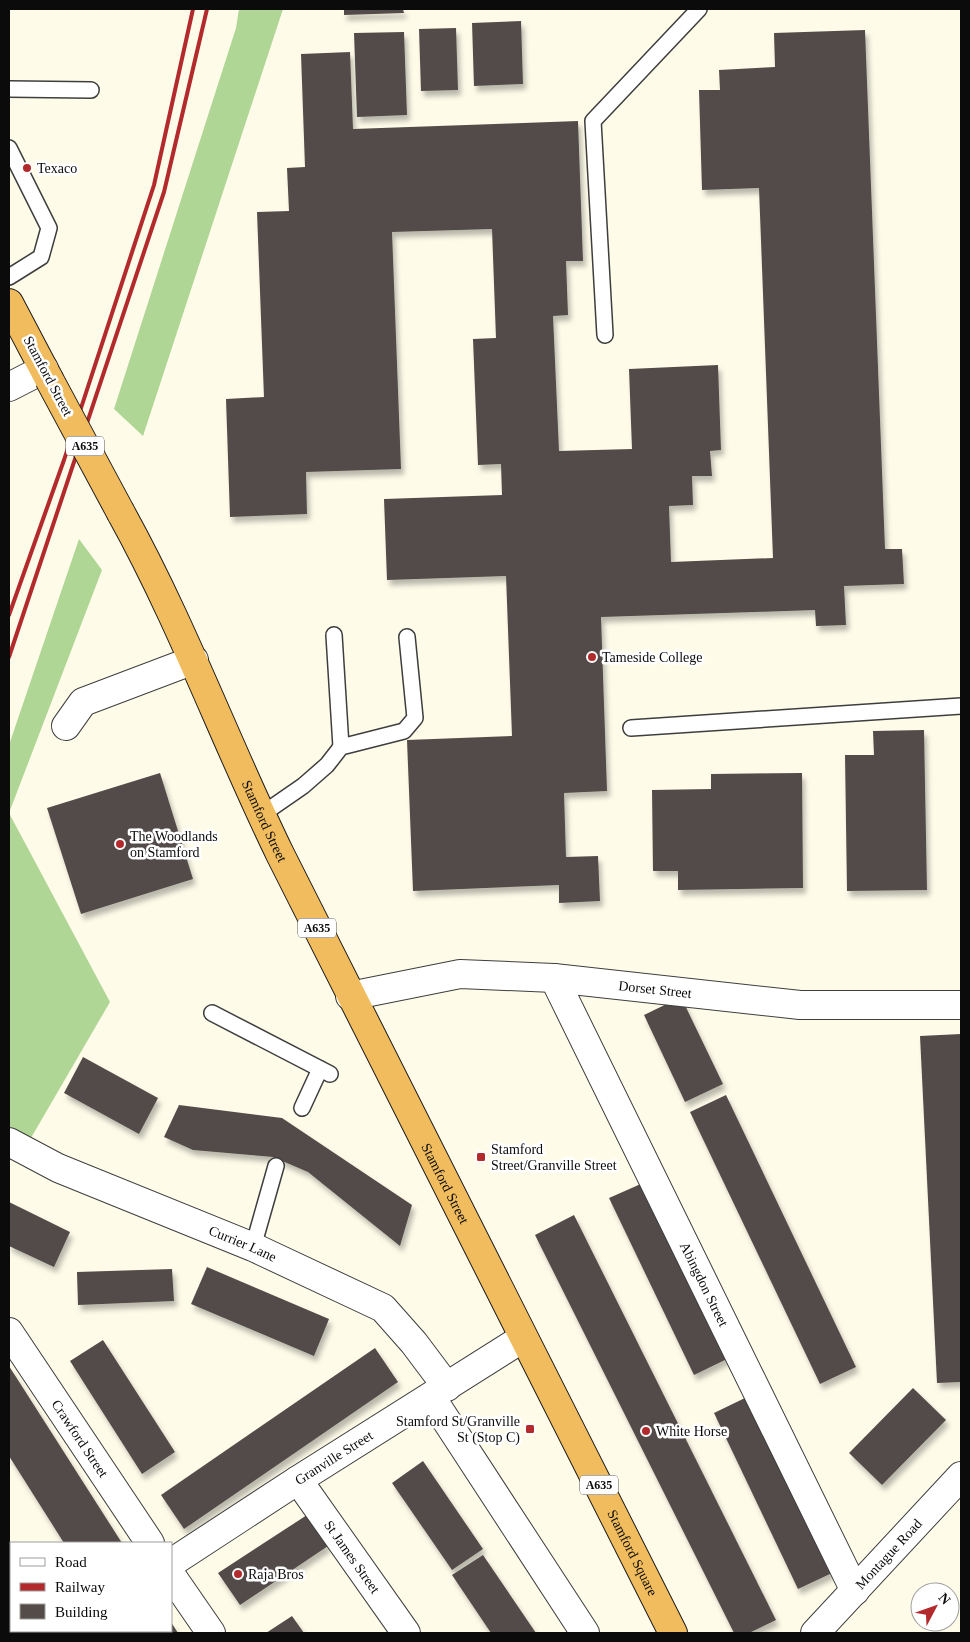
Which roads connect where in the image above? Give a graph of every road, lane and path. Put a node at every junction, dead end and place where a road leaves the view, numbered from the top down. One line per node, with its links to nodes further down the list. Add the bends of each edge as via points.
1 (699, 9): 7 (lane, via 593,120)
2 (9, 89): 3 (lane)
3 (91, 90)
4 (9, 148): 5 (lane, via 48,228 41,257)
5 (9, 277)
6 (9, 303): 8 (highway, Stamford Street / A635)
7 (605, 335)
8 (47, 374): 9 (street); 12 (highway, Stamford Street / A635, bridge, via 140,547)
9 (9, 388)
10 (334, 635): 16 (lane)
11 (407, 636): 16 (lane, via 415,718 404,731)
12 (194, 660): 14 (street, via 83,702); 17 (highway, Stamford Street / A635)
13 (961, 706): 15 (lane)
14 (66, 726)
15 (631, 728)
16 (341, 747): 17 (lane, via 327,765 303,786)
17 (261, 815): 19 (highway, Stamford Street / A635)
18 (554, 978): 19 (street, Dorset Street, via 460,974); 20 (street, Dorset Street, via 800,1005); 34 (street, Abingdon Street)
19 (350, 996): 27 (highway, Stamford Street / A635)
20 (961, 1006)
21 (212, 1014): 22 (lane, via 325,1071)
22 (302, 1108)
23 (9, 1142): 25 (street, Currier Lane, via 58,1168)
24 (276, 1166): 25 (lane)
25 (254, 1247): 28 (street, Currier Lane, via 383,1308 414,1343)
26 (9, 1332): 31 (street, Crawford Street)
27 (523, 1338): 28 (street, Granville Street); 38 (highway, Stamford Square / A635)
28 (439, 1392): 30 (street, Granville Street); 37 (street)
29 (961, 1476): 34 (street, Montague Road)
30 (298, 1480): 32 (street, Granville Street); 36 (street, St James Street)
31 (149, 1542)
32 (172, 1562)
33 (172, 1576): 35 (street)
34 (855, 1591): 39 (street, Montague Road)
35 (211, 1633)
36 (406, 1633)
37 (585, 1633)
38 (674, 1633)
39 (815, 1633)

